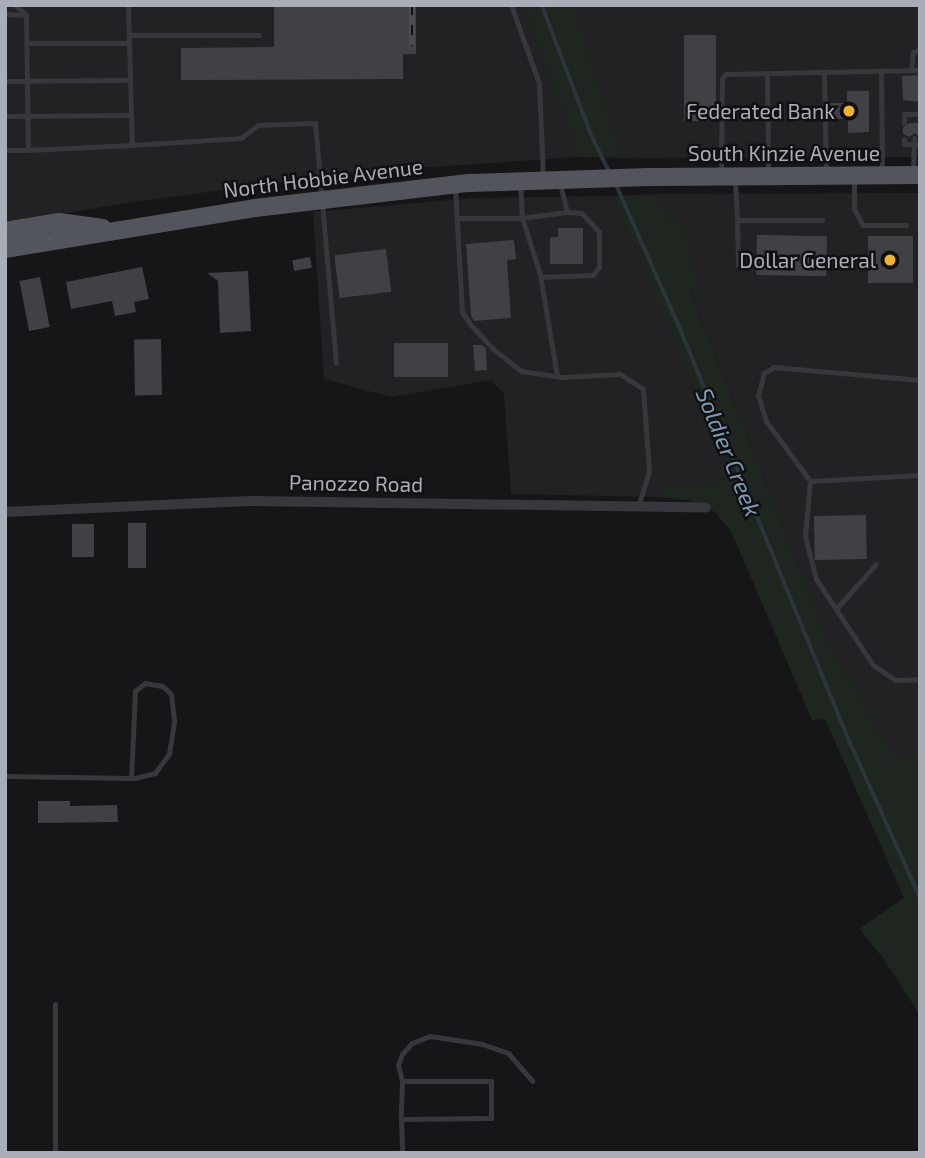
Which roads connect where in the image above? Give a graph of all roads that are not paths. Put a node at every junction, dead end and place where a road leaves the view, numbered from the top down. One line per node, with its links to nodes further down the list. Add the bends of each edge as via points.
1 (15, 5): 5 (lane)
2 (128, 5): 6 (lane)
3 (511, 5): 37 (lane, via 539,83)
4 (5, 15): 5 (lane)
5 (26, 15): 8 (lane)
6 (129, 35): 7 (lane); 9 (lane)
7 (259, 35)
8 (27, 43): 9 (lane); 18 (lane)
9 (129, 43): 16 (lane)
10 (920, 49): 11 (lane, via 914,52)
11 (912, 70): 12 (lane); 13 (lane)
12 (920, 70)
13 (881, 71): 14 (lane); 31 (lane)
14 (824, 72): 15 (lane); 35 (lane)
15 (767, 73): 33 (lane, via 726,74 722,78); 34 (lane)
16 (130, 80): 18 (lane); 20 (lane)
17 (5, 81): 18 (lane)
18 (27, 81): 22 (lane)
19 (917, 114): 23 (lane); 24 (lane, via 904,114)
20 (131, 115): 22 (lane); 27 (lane)
21 (5, 116): 22 (lane)
22 (28, 116): 29 (lane)
23 (914, 123)
24 (904, 124)
25 (904, 139): 26 (lane, via 904,144)
26 (916, 142): 32 (lane)
27 (132, 145): 29 (lane); 40 (lane, via 241,138 258,125 315,122)
28 (5, 150): 29 (lane)
29 (28, 150)
30 (854, 175): 31 (main road, South Kinzie Avenue); 35 (main road, South Kinzie Avenue); 46 (lane, via 854,209 863,225)
31 (882, 175): 32 (main road, South Kinzie Avenue)
32 (917, 175)
33 (728, 176): 34 (main road, South Kinzie Avenue); 36 (main road, South Kinzie Avenue); 44 (lane)
34 (768, 176): 35 (main road, South Kinzie Avenue)
35 (826, 176)
36 (649, 177): 37 (main road, North Hobbie Avenue)
37 (559, 180): 38 (main road, North Hobbie Avenue); 41 (lane)
38 (519, 181): 39 (main road, North Hobbie Avenue); 43 (lane)
39 (455, 185): 40 (main road, North Hobbie Avenue); 42 (lane)
40 (323, 200): 47 (main road, North Hobbie Avenue); 52 (lane)
41 (567, 212): 43 (lane); 51 (lane, via 582,213 598,232 600,267 593,275)
42 (457, 218): 43 (lane); 53 (lane, via 462,312 493,349 521,371)
43 (522, 218): 51 (lane)
44 (737, 220): 45 (lane); 50 (lane)
45 (822, 220)
46 (906, 225)
47 (117, 230): 48 (main road, via 59,222); 49 (main road, North Hobbie Avenue)
48 (5, 231)
49 (5, 248)
50 (738, 265)
51 (540, 277): 53 (lane)
52 (336, 363)
53 (556, 376): 57 (lane, via 620,374 643,389 649,471)
54 (920, 380): 56 (lane, via 786,366 764,373 758,395 766,421)
55 (920, 475): 56 (lane)
56 (810, 481): 61 (lane, via 804,519 808,558)
57 (638, 506): 58 (street, Panozzo Road); 59 (street, Panozzo Road, via 249,501)
58 (706, 507)
59 (5, 512)
60 (876, 564): 61 (lane)
61 (836, 610): 62 (lane, via 873,665 895,680)
62 (920, 680)
63 (5, 776): 64 (lane)
64 (131, 778): 64 (lane, via 155,773 169,754 174,722 171,694 162,686 145,683 135,691)
65 (55, 1004): 70 (lane)
66 (402, 1082): 67 (lane, via 398,1065 402,1054 430,1036 482,1044 508,1054); 68 (lane); 68 (lane, via 491,1081 491,1118)
67 (532, 1082)
68 (401, 1119): 69 (lane)
69 (402, 1152): 71 (lane)
70 (55, 1153)
71 (410, 1153)

